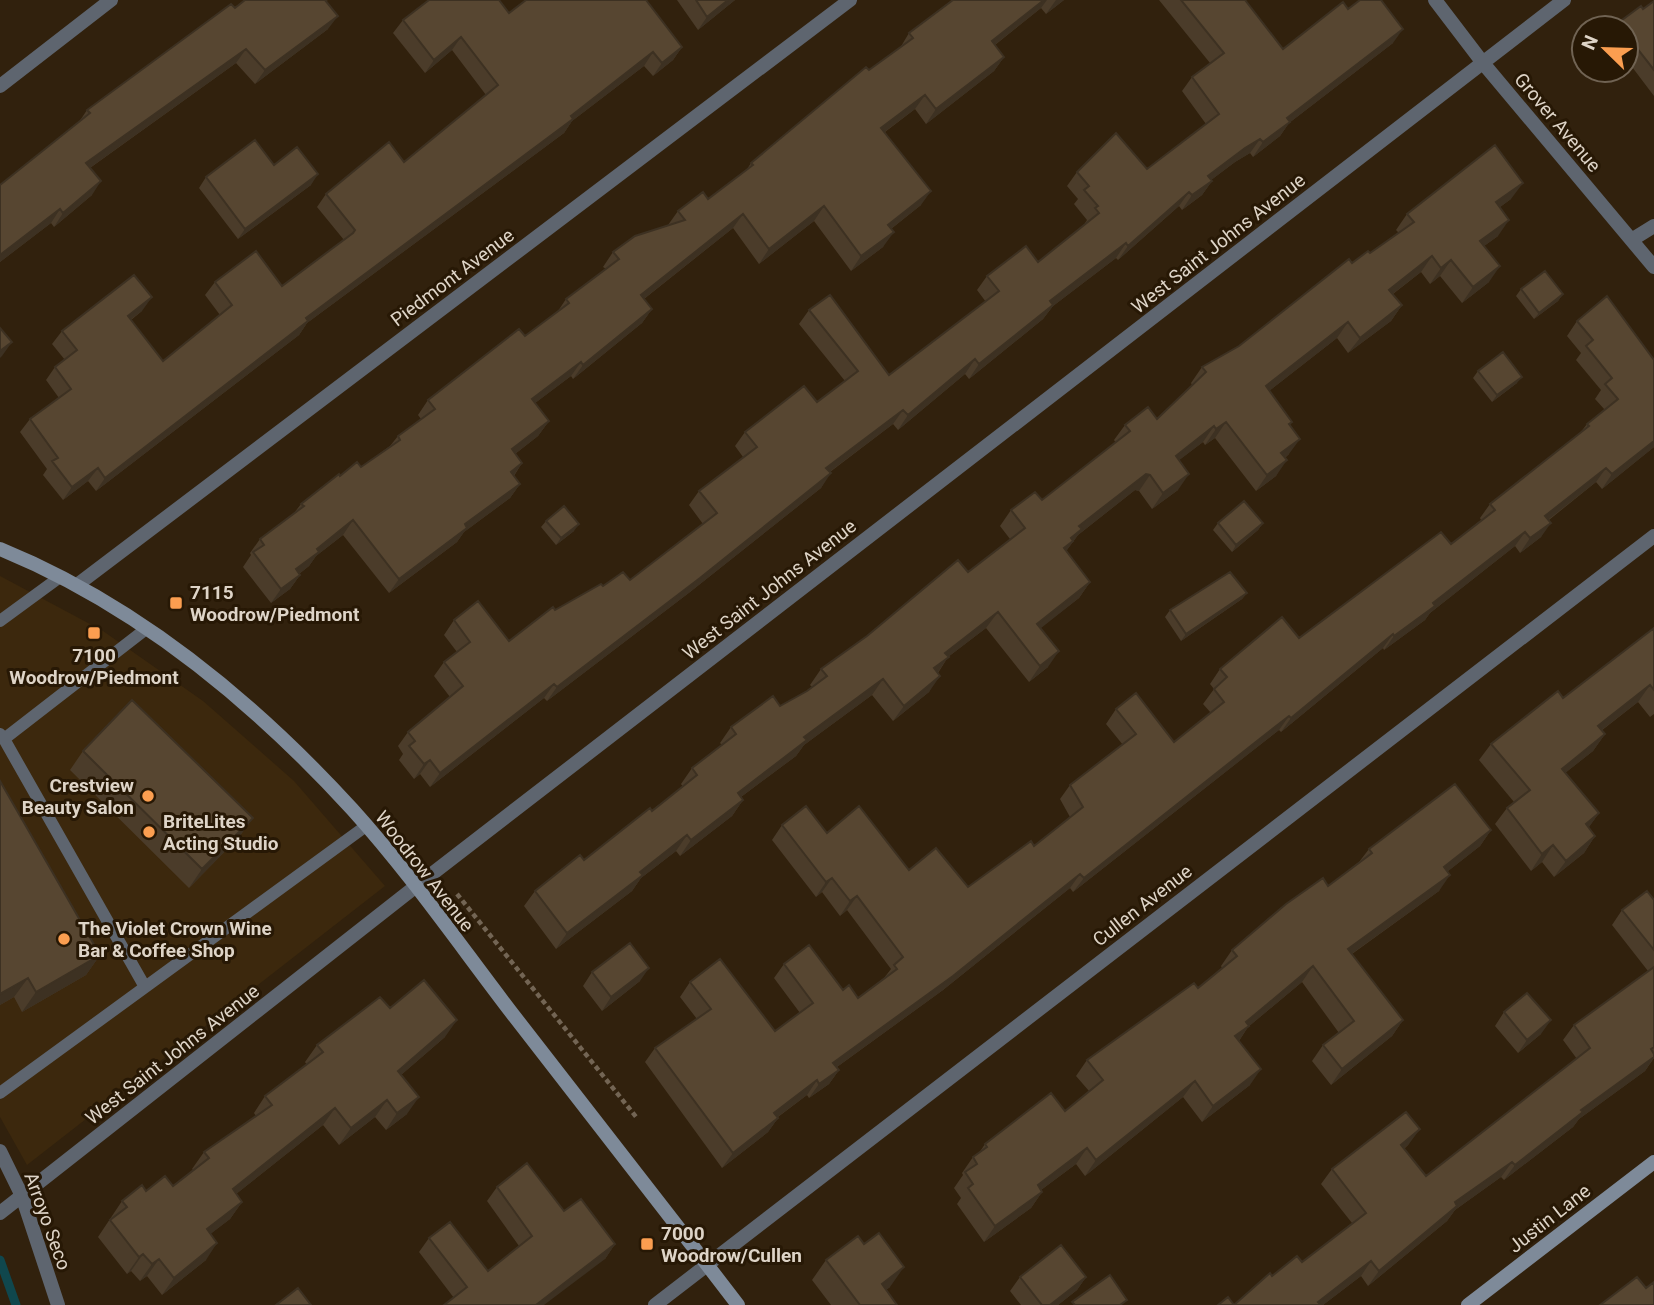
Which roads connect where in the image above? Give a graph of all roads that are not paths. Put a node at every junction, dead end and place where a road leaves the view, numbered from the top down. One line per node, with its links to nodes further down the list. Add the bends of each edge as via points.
1 (111, 0): 6 (street)
2 (850, 0): 13 (street, Piedmont Avenue)
3 (1435, 0): 5 (street, Grover Avenue)
4 (1564, 0): 5 (street, West Saint Johns Avenue)
5 (1483, 63): 8 (street, Grover Avenue); 18 (street, West Saint Johns Avenue)
6 (0, 86)
7 (1654, 226): 8 (street)
8 (1633, 239): 9 (street, Grover Avenue)
9 (1654, 267)
10 (1654, 536): 25 (street, Cullen Avenue)
11 (0, 549): 12 (street, Woodrow Avenue)
12 (60, 577): 13 (street, Woodrow Avenue); 14 (lane)
13 (76, 585): 15 (street, Woodrow Avenue)
14 (0, 621)
15 (146, 629): 16 (lane); 17 (street, Woodrow Avenue, via 266,722)
16 (2, 736): 19 (lane)
17 (366, 826): 18 (street, Woodrow Avenue); 19 (lane)
18 (415, 887): 23 (street, West Saint Johns Avenue); 25 (street, Woodrow Avenue)
19 (145, 987): 20 (lane)
20 (0, 1093)
21 (0, 1151): 23 (street, Arroyo Seco)
22 (1654, 1162): 29 (street, Justin Lane)
23 (22, 1196): 24 (street, West Saint Johns Avenue); 26 (street, Arroyo Seco)
24 (0, 1213)
25 (707, 1265): 27 (street, Cullen Avenue); 28 (street, Woodrow Avenue)
26 (58, 1305)
27 (655, 1305)
28 (738, 1305)
29 (1468, 1305)

